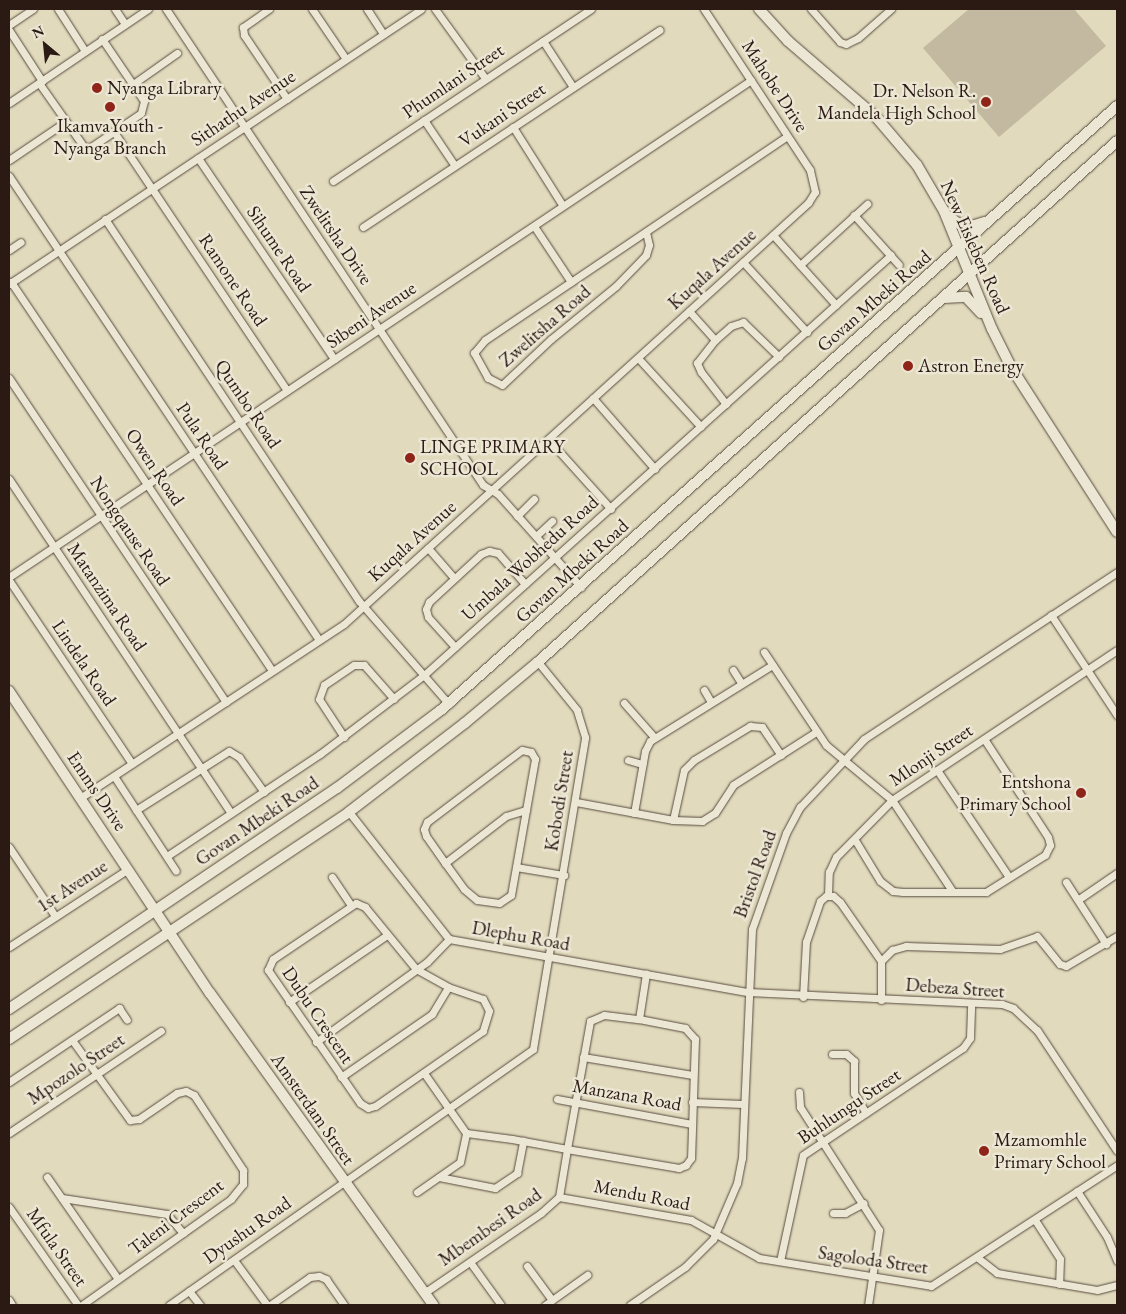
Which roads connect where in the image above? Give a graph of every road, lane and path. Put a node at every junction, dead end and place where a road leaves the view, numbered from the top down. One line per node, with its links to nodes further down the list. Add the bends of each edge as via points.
1 (33, 9): 17 (street)
2 (58, 9): 23 (street)
3 (115, 9): 16 (street)
4 (148, 9): 16 (street)
5 (166, 9): 36 (street, Zwelitsha Drive)
6 (269, 9): 31 (street, via 243,28 244,35)
7 (312, 9): 25 (street)
8 (367, 9): 20 (street)
9 (421, 9): 20 (street, Sithathu Avenue)
10 (435, 9): 26 (street)
11 (591, 9): 22 (street, Phumlani Street)
12 (704, 9): 27 (street, Mahobe Drive)
13 (759, 9): 52 (main road, New Eisleben Road, via 788,41 890,131 917,165)
14 (811, 9): 15 (street, via 840,42 846,44 858,38)
15 (891, 9)
16 (125, 24): 21 (street)
17 (9, 25)
18 (9, 30): 28 (street)
19 (659, 30): 30 (street, Vukani Street)
20 (383, 34): 25 (street, Sithathu Avenue)
21 (102, 39): 23 (street); 29 (street)
22 (543, 40): 26 (street, Phumlani Street); 30 (street)
23 (86, 51): 28 (street)
24 (177, 54): 29 (street)
25 (346, 59): 31 (street, Sithathu Avenue)
26 (485, 78): 34 (street, Phumlani Street)
27 (752, 80): 39 (street, Mahobe Drive); 51 (street, Sibeni Avenue)
28 (40, 82): 32 (street); 35 (street)
29 (132, 84): 38 (street, via 145,108)
30 (574, 87): 37 (street, Vukani Street)
31 (287, 99): 36 (street, Sithathu Avenue)
32 (9, 103)
33 (1117, 106): 54 (main road, Govan Mbeki Road)
34 (424, 120): 43 (street); 45 (street, Phumlani Street)
35 (65, 122): 38 (street, via 84,147 91,147); 42 (street)
36 (244, 127): 41 (street, Sithathu Avenue); 74 (street, Zwelitsha Drive)
37 (513, 127): 43 (street, Vukani Street); 51 (street)
38 (114, 132): 48 (street, Ramone Road)
39 (787, 136): 46 (street, Mahobe Drive); 58 (street, Zwelitsha Road)
40 (1117, 141): 68 (main road)
41 (198, 158): 48 (street, Sithathu Avenue); 80 (street, Sihume Road)
42 (9, 160)
43 (455, 166): 57 (street, Vukani Street)
44 (9, 176): 47 (street, Pula Road)
45 (332, 181)
46 (815, 183): 59 (street, Kuqala Avenue, via 814,196 808,204)
47 (16, 186): 49 (street); 63 (street, Pula Road)
48 (152, 188): 55 (street, Sithathu Avenue); 82 (street, Ramone Road)
49 (9, 191)
50 (867, 204): 53 (street)
51 (563, 206): 56 (street, Sibeni Avenue)
52 (944, 212): 54 (main road, via 955,224 965,228); 61 (main road, New Eisleben Road)
53 (854, 216): 64 (street); 66 (street)
54 (994, 218): 61 (main road, Govan Mbeki Road)
55 (105, 219): 63 (street, Sithathu Avenue); 85 (street, Qumbo Road)
56 (534, 226): 69 (street, Zwelitsha Road); 74 (street, Sibeni Avenue)
57 (364, 227)
58 (646, 232): 69 (street, Zwelitsha Road); 69 (street, Zwelitsha Road, via 649,245 646,255 616,286 551,339 502,385 491,381 474,353 481,343)
59 (773, 235): 65 (street, Kuqala Avenue); 66 (street)
60 (21, 242): 62 (street)
61 (960, 248): 68 (main road, New Eisleben Road); 107 (main road, Govan Mbeki Road)
62 (9, 250)
63 (59, 250): 70 (street, Sithathu Avenue); 88 (street, Pula Road)
64 (891, 256): 67 (street); 72 (street, Umbala Wobhedu Road)
65 (743, 262): 73 (street, Kuqala Avenue); 76 (street)
66 (800, 265): 72 (street)
67 (899, 265)
68 (970, 273): 71 (main road); 75 (main road, New Eisleben Road)
69 (571, 282)
70 (10, 283): 91 (street, Owen Road)
71 (942, 299): 75 (main road, via 954,296 969,299); 114 (main road)
72 (836, 305): 76 (street, Umbala Wobhedu Road)
73 (689, 311): 77 (street); 79 (street, Kuqala Avenue)
74 (379, 329): 80 (street, Sibeni Avenue); 92 (street, Zwelitsha Drive, via 483,485)
75 (992, 329): 98 (main road, New Eisleben Road, via 1033,405)
76 (807, 332): 78 (street, Umbala Wobhedu Road)
77 (715, 340): 78 (street, via 731,326 743,322); 84 (street, via 697,363)
78 (779, 356): 84 (street, Umbala Wobhedu Road)
79 (638, 358): 83 (street, Kuqala Avenue); 86 (street)
80 (334, 359): 82 (street, Sibeni Avenue)
81 (9, 378): 95 (street, Nongqause Road)
82 (287, 390): 85 (street, Sibeni Avenue)
83 (593, 398): 87 (street, Kuqala Avenue); 89 (street)
84 (726, 404): 86 (street, Umbala Wobhedu Road)
85 (240, 422): 88 (street, Sibeni Avenue); 108 (street, Qumbo Road)
86 (701, 427): 89 (street, Umbala Wobhedu Road)
87 (548, 439): 92 (street, Kuqala Avenue); 94 (street)
88 (194, 453): 91 (street, Sibeni Avenue); 110 (street, Pula Road)
89 (655, 468): 94 (street, Umbala Wobhedu Road)
90 (9, 479): 100 (street, Matanzima Road)
91 (147, 484): 95 (street, Sibeni Avenue); 118 (street, Owen Road)
92 (492, 490): 96 (street, Zwelitsha Drive); 101 (street, Kuqala Avenue)
93 (534, 499): 96 (street)
94 (611, 508): 102 (street, Umbala Wobhedu Road)
95 (100, 516): 100 (street, Sibeni Avenue); 124 (street, Nongqause Road)
96 (516, 516): 99 (street, Zwelitsha Drive)
97 (552, 521): 99 (street)
98 (1117, 532)
99 (536, 536): 102 (street, Zwelitsha Drive)
100 (54, 547): 105 (street, Sibeni Avenue); 130 (street, Matanzima Road)
101 (428, 548): 104 (street); 108 (street, Kuqala Avenue)
102 (556, 558): 106 (street, Umbala Wobhedu Road); 107 (street, Zwelitsha Drive)
103 (1117, 572): 109 (street, Bristol Road)
104 (454, 578): 106 (street, via 482,554 494,551); 111 (street, via 426,609 428,617)
105 (9, 579): 137 (street, Lindela Road)
106 (525, 584): 111 (street, Umbala Wobhedu Road)
107 (581, 587): 127 (main road, Govan Mbeki Road)
108 (364, 606): 110 (street, Kuqala Avenue); 119 (street, Qumbo Road)
109 (1051, 614): 116 (street); 136 (street, Bristol Road, via 864,739)
110 (319, 640): 118 (street, Kuqala Avenue)
111 (455, 647): 119 (street, Umbala Wobhedu Road)
112 (1117, 650): 116 (street, Mlonji Street)
113 (764, 652): 115 (street)
114 (538, 662): 145 (street, Kobodi Street, via 576,710 583,726 583,759); 148 (main road)
115 (772, 665): 120 (street); 129 (street)
116 (1087, 669): 128 (street); 133 (street, Mlonji Street)
117 (733, 670): 120 (street)
118 (272, 671): 124 (street, Kuqala Avenue)
119 (424, 674): 123 (street, Umbala Wobhedu Road); 127 (street, Qumbo Road)
120 (741, 683): 125 (street)
121 (704, 690): 125 (street)
122 (9, 691): 143 (main road, Emms Drive)
123 (394, 699): 131 (street, Umbala Wobhedu Road); 131 (street, via 364,665 354,665 324,685 319,695 320,702)
124 (226, 702): 130 (street, Kuqala Avenue)
125 (711, 702): 132 (street)
126 (624, 703): 132 (street)
127 (449, 704): 168 (main road, Govan Mbeki Road, via 337,788)
128 (1117, 715)
129 (816, 732): 134 (street); 136 (street)
130 (178, 734): 137 (street, Kuqala Avenue); 139 (street, Matanzima Road)
131 (344, 737): 142 (street, Umbala Wobhedu Road)
132 (654, 737): 138 (street, via 646,746)
133 (984, 738): 140 (street, Mlonji Street); 162 (street, via 1050,840 1045,855)
134 (781, 755): 151 (street, via 733,785 707,819 693,822); 151 (street, via 762,727 750,726 684,770)
135 (628, 760): 138 (street)
136 (842, 760): 144 (street); 181 (street, Bristol Road, via 805,801 786,833 752,929)
137 (132, 764): 141 (street, Kuqala Avenue)
138 (642, 764): 149 (street)
139 (200, 766): 142 (street, via 223,752 234,752); 146 (street); 150 (street, Matanzima Road)
140 (937, 770): 144 (street, Mlonji Street); 162 (street)
141 (114, 776): 143 (street, Kuqala Avenue); 146 (street)
142 (264, 792): 150 (street, Umbala Wobhedu Road)
143 (80, 798): 157 (main road, Emms Drive)
144 (892, 800): 152 (street, Mlonji Street); 164 (street)
145 (576, 802): 149 (street); 160 (street, Kobodi Street)
146 (136, 810): 154 (street)
147 (526, 810): 155 (street, via 506,816); 155 (street, via 535,759 531,752 522,750 428,822 426,836); 156 (street)
148 (349, 812): 170 (main road); 173 (street, Dlephu Road)
149 (634, 813): 151 (street)
150 (230, 814): 154 (street, Umbala Wobhedu Road)
151 (673, 820)
152 (854, 840): 164 (street, via 886,887 903,892); 165 (street, Mlonji Street, via 831,866)
153 (9, 847): 169 (street)
154 (167, 856): 158 (street)
155 (445, 863): 156 (street, via 464,889 477,900 499,903 511,896)
156 (516, 867): 160 (street)
157 (128, 869): 168 (main road, Emms Drive); 169 (street, 1st Avenue)
158 (176, 871)
159 (1117, 873): 166 (street)
160 (564, 875): 176 (street, Kobodi Street)
161 (332, 877): 167 (street)
162 (1010, 877): 164 (street, via 986,892)
163 (1066, 882): 166 (street)
164 (953, 892)
165 (828, 896): 177 (street, via 840,902); 182 (street, Mlonji Street, via 820,901 806,942)
166 (1079, 900): 174 (street)
167 (351, 905): 171 (street, Dubu Crescent, via 358,903 365,907); 184 (street, Dubu Crescent, via 270,962 270,975)
168 (155, 911): 170 (main road, Amsterdam Street); 186 (main road, Govan Mbeki Road)
169 (55, 916): 175 (street, 1st Avenue)
170 (169, 931): 190 (main road); 217 (main road, Amsterdam Street)
171 (387, 935): 178 (street, Dubu Crescent); 184 (street)
172 (1117, 936): 174 (street)
173 (449, 939): 176 (street, Dlephu Road); 178 (street)
174 (1106, 944): 177 (street, via 1066,966 1060,964 1036,936 1000,950 906,946 892,950)
175 (9, 948)
176 (550, 958): 179 (street, Dlephu Road); 205 (street, Kobodi Street, via 533,1049)
177 (881, 961): 183 (street)
178 (416, 970): 180 (street, Dubu Crescent); 192 (street)
179 (646, 974): 181 (street, Dlephu Road); 187 (street)
180 (448, 987): 195 (street, Dubu Crescent, via 484,999 489,1018 482,1031); 198 (street, via 432,1014)
181 (748, 992): 182 (street, Debeza Street); 204 (street, Bristol Road)
182 (803, 997): 183 (street, Debeza Street)
183 (881, 1000): 185 (street, Debeza Street)
184 (289, 1002): 192 (street, Dubu Crescent)
185 (971, 1003): 206 (street, Buhlungu Street, via 970,1038 966,1044); 213 (street, Debeza Street, via 1002,1004 1028,1019)
186 (9, 1009)
187 (638, 1019): 194 (street, Mbembesi Road, via 595,1017 590,1021); 197 (street, via 692,1032 695,1040)
188 (127, 1020): 191 (street, via 119,1008)
189 (161, 1031): 196 (street, Mpozolo Street)
190 (9, 1039)
191 (72, 1040): 196 (street); 199 (street)
192 (316, 1042): 198 (street, Dubu Crescent)
193 (832, 1054): 206 (street, via 846,1054 854,1061 854,1093)
194 (583, 1057): 197 (street); 203 (street, Mbembesi Road)
195 (424, 1073): 198 (street, Dubu Crescent, via 370,1107 360,1103); 205 (street)
196 (96, 1074): 209 (street, Mpozolo Street); 227 (street, Taleni Crescent, via 130,1120 139,1119 177,1092 186,1091 194,1095 243,1170 243,1184 231,1199)
197 (693, 1075): 202 (street)
198 (341, 1077)
199 (9, 1082)
200 (799, 1092): 211 (street, via 800,1107)
201 (558, 1098): 203 (street, Manzana Road)
202 (692, 1102): 204 (street); 207 (street)
203 (576, 1103): 207 (street, Manzana Road); 212 (street, Mbembesi Road)
204 (744, 1104): 226 (street, Bristol Road, via 742,1158 737,1183)
205 (449, 1109): 208 (street); 217 (street, Dyushu Road)
206 (866, 1113): 211 (street, Buhlungu Street)
207 (692, 1124): 212 (street, via 691,1158 679,1168)
208 (466, 1132): 210 (street); 216 (street, via 460,1162)
209 (9, 1133)
210 (524, 1141): 212 (street); 216 (street, via 517,1173 495,1188)
211 (823, 1141): 222 (street); 230 (street, Buhlungu Street, via 808,1150 800,1160)
212 (567, 1148): 220 (street, Mbembesi Road)
213 (1117, 1150)
214 (1117, 1165): 218 (street, Sagoloda Street)
215 (47, 1177): 221 (street)
216 (439, 1177): 219 (street)
217 (344, 1182): 229 (street, Dyushu Road); 240 (main road, Amsterdam Street)
218 (1078, 1191): 225 (street, Sagoloda Street); 231 (street, via 1107,1237)
219 (417, 1192)
220 (560, 1197): 226 (street, Mendu Road, via 682,1217); 232 (street, Mbembesi Road)
221 (62, 1198): 227 (street, via 167,1214); 236 (street)
222 (864, 1203): 224 (street, via 845,1213); 235 (street, via 879,1230)
223 (9, 1207): 244 (street, Mfula Street)
224 (833, 1213)
225 (1035, 1220): 228 (street, Sagoloda Street); 237 (street, via 1060,1259)
226 (717, 1232): 230 (street, Sagoloda Street, via 749,1254); 252 (street, Bristol Road, via 685,1267)
227 (183, 1233): 236 (street, Taleni Crescent)
228 (978, 1258): 235 (street, Sagoloda Street, via 931,1286); 237 (street, via 992,1272)
229 (234, 1260): 239 (street, Dyushu Road); 247 (street)
230 (780, 1261): 235 (street, Sagoloda Street)
231 (1117, 1261)
232 (470, 1262): 240 (street, Mbembesi Road); 250 (street)
233 (527, 1266): 242 (street)
234 (587, 1275): 242 (street)
235 (872, 1278): 253 (street)
236 (118, 1279): 244 (street, Taleni Crescent)
237 (1059, 1284): 238 (street, via 1097,1290)
238 (1117, 1285)
239 (189, 1291): 245 (street, Dyushu Road); 246 (street)
240 (424, 1293): 249 (main road, Amsterdam Street)
241 (9, 1300): 243 (street)
242 (552, 1300): 251 (street)
243 (12, 1305)
244 (80, 1305)
245 (169, 1305)
246 (200, 1305)
247 (268, 1305): 248 (street, via 310,1278 319,1276 326,1279)
248 (344, 1305)
249 (433, 1305)
250 (501, 1305)
251 (545, 1305)
252 (630, 1305)
253 (868, 1305)

